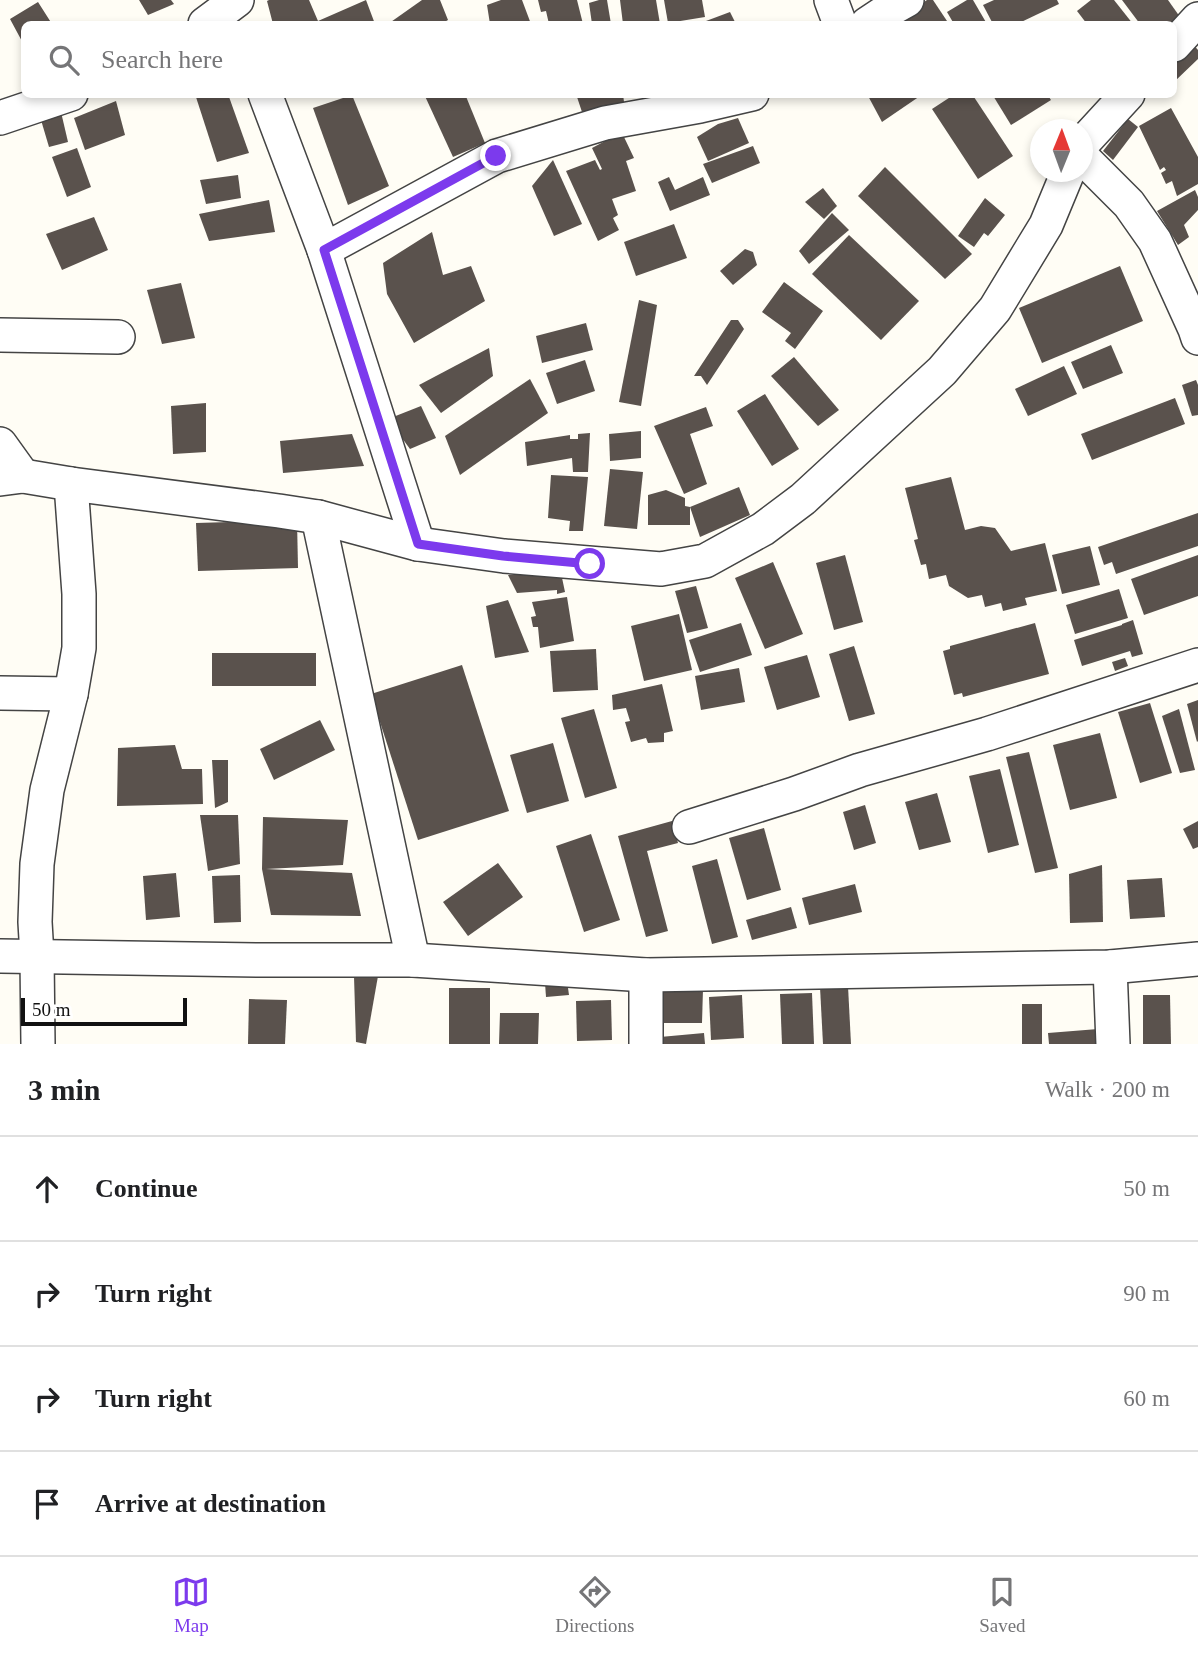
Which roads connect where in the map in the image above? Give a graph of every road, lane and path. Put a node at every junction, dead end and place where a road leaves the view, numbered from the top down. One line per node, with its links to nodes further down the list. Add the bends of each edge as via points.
1 (831, 0): 6 (street)
2 (907, 0): 7 (street)
3 (235, 10): 5 (street)
4 (1198, 19): 8 (street)
5 (211, 21)
6 (839, 21)
7 (872, 21)
8 (1177, 42)
9 (59, 98): 13 (street)
10 (267, 98): 17 (street)
11 (735, 98): 17 (street, via 605,123 496,156)
12 (1124, 98): 14 (street)
13 (0, 118)
14 (1093, 133)
15 (1093, 167): 18 (street, via 1129,204 1155,241)
16 (1064, 182): 25 (street, via 1046,225 995,309 942,371 803,499 763,529 705,561 661,569)
17 (324, 250): 25 (street)
18 (1197, 332)
19 (0, 335): 20 (street)
20 (118, 337)
21 (0, 444): 22 (street)
22 (11, 478): 23 (street)
23 (71, 484): 24 (street); 28 (street, via 79,594 79,648)
24 (318, 517): 25 (street); 33 (street)
25 (418, 544)
26 (1198, 665): 29 (street)
27 (0, 693): 28 (street)
28 (71, 694): 31 (street, via 47,790 39,850)
29 (689, 827)
30 (0, 956): 31 (street)
31 (37, 956): 33 (street); 36 (street)
32 (1198, 959): 34 (street)
33 (413, 960): 35 (street)
34 (1110, 967): 35 (street); 38 (street)
35 (646, 975): 37 (street)
36 (38, 1044)
37 (646, 1044)
38 (1113, 1044)

